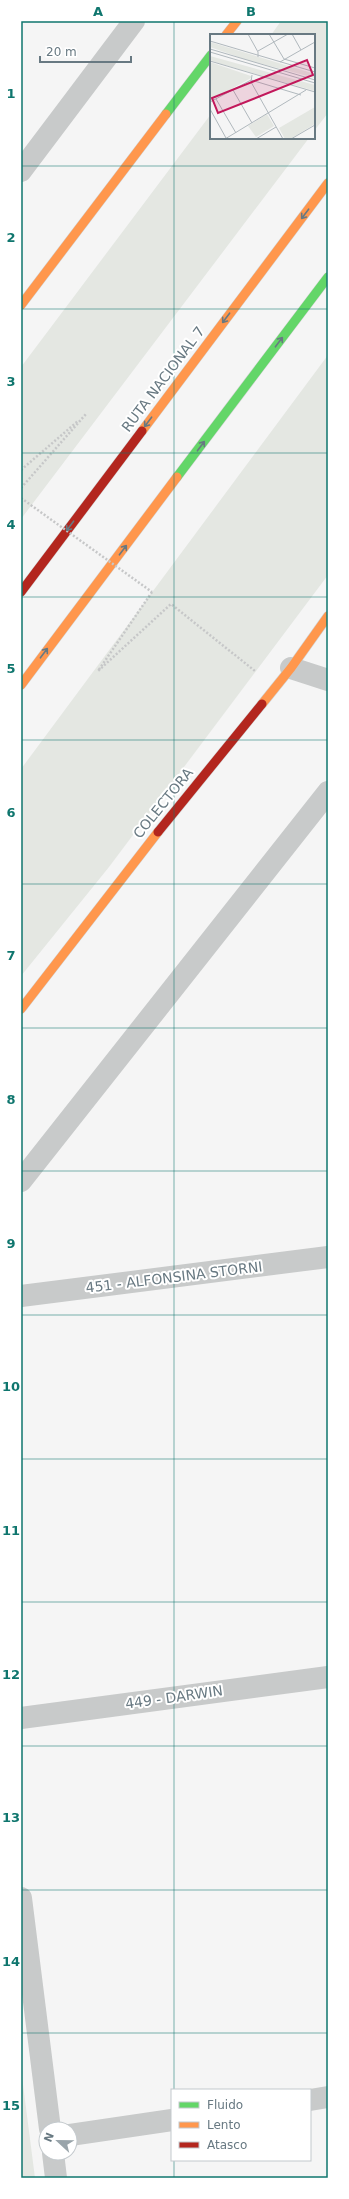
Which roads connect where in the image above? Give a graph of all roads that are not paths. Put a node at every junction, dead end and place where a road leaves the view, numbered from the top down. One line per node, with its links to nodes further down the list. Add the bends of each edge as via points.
1 (134, 21): 5 (street)
2 (237, 21): 3 (main road)
3 (227, 34)
4 (210, 56): 8 (main road)
5 (21, 171)
6 (328, 183): 9 (main road, RUTA NACIONAL 7, one-way to 9)
7 (328, 277): 13 (main road, one-way to 7)
8 (21, 305)
9 (21, 592)
10 (328, 616): 11 (main road, COLECTORA)
11 (291, 668): 12 (street); 15 (main road, COLECTORA, via 143,850)
12 (328, 680)
13 (21, 685)
14 (328, 792): 16 (street)
15 (21, 1009)
16 (21, 1181)
17 (328, 1257): 18 (street, 451 - ALFONSINA STORNI)
18 (21, 1296)
19 (328, 1677): 20 (street, 449 - DARWIN)
20 (21, 1718)
21 (21, 1898): 25 (street)
22 (328, 2097): 23 (street)
23 (311, 2100)
24 (171, 2120): 26 (street)
25 (49, 2121)
26 (78, 2134)
27 (54, 2161): 28 (street)
28 (56, 2178)

